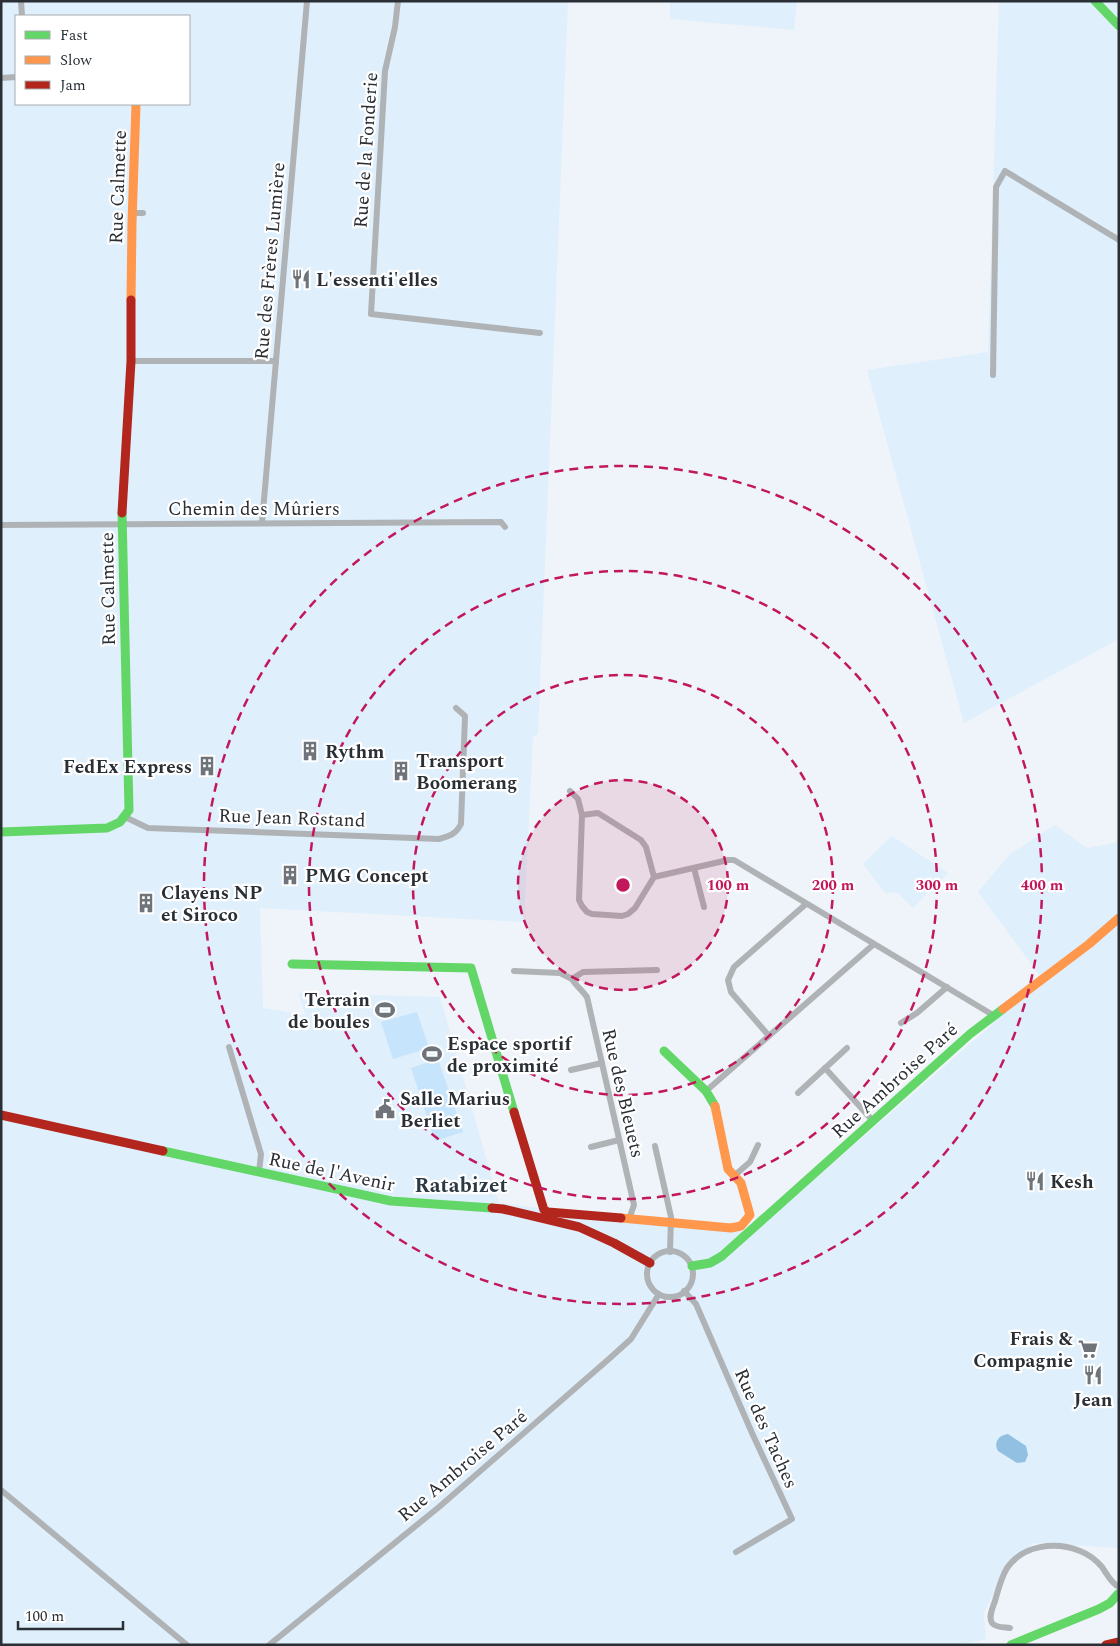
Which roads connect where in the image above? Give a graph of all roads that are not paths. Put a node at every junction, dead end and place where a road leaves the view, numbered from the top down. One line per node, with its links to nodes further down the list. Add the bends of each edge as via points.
1 (22, 1): 5 (street)
2 (307, 1): 15 (street, Rue des Frères Lumière)
3 (398, 1): 13 (street, Rue de la Fonderie, via 384,71 371,314)
4 (1094, 1): 6 (main road)
5 (22, 15)
6 (1119, 26)
7 (15, 77): 8 (street)
8 (1, 78)
9 (136, 105): 10 (main road, Rue Calmette)
10 (132, 212): 11 (street); 14 (main road, Rue Calmette)
11 (143, 213)
12 (1119, 240): 16 (street, via 1005,171 996,187)
13 (540, 333)
14 (132, 361): 15 (street); 18 (main road, Rue Calmette)
15 (276, 362): 17 (street, Rue des Frères Lumière)
16 (993, 375)
17 (262, 523): 18 (street, Chemin des Mûriers); 20 (street, Chemin des Mûriers, via 501,522)
18 (121, 524): 19 (street, Chemin des Mûriers); 24 (main road, Rue Calmette, via 129,801)
19 (1, 525)
20 (505, 527)
21 (456, 708): 24 (street, Rue Jean Rostand, via 466,716 461,824 458,831 450,836 439,839 148,828)
22 (570, 791): 23 (street, via 578,799)
23 (582, 815): 27 (street, via 598,813 641,840); 27 (street, via 579,900 587,912 628,914)
24 (125, 817): 25 (main road, via 117,825 107,828)
25 (1, 832)
26 (694, 868): 27 (street); 28 (street, via 734,860); 29 (street)
27 (654, 877)
28 (806, 904): 31 (street); 39 (street, via 734,967 728,980 731,992)
29 (704, 907)
30 (1119, 918): 37 (main road, Rue Ambroise Paré)
31 (874, 944): 36 (street); 39 (street)
32 (292, 964): 56 (main road, via 471,968 544,1210)
33 (658, 970): 35 (street, via 583,972)
34 (514, 971): 35 (street, via 560,972)
35 (572, 979): 43 (street, Rue des Bleuets, via 587,997)
36 (947, 987): 37 (street); 38 (street)
37 (993, 1015): 49 (main road, Rue Ambroise Paré)
38 (901, 1023)
39 (769, 1036): 46 (street)
40 (229, 1048): 54 (street, via 261,1154)
41 (847, 1048): 44 (street)
42 (664, 1051): 46 (main road)
43 (602, 1063): 45 (street); 50 (street, Rue des Bleuets)
44 (825, 1068): 47 (street); 49 (street)
45 (571, 1070)
46 (706, 1091): 55 (main road, via 717,1113 728,1169)
47 (798, 1093)
48 (1, 1115): 54 (main road, Rue de l'Avenir)
49 (873, 1121): 60 (main road, Rue Ambroise Paré, via 722,1256 710,1263)
50 (619, 1140): 53 (street); 56 (street, Rue des Bleuets, via 634,1205)
51 (758, 1145): 55 (street, via 750,1162)
52 (655, 1146): 57 (street)
53 (591, 1147)
54 (259, 1172): 59 (main road, Rue de l'Avenir, via 391,1201 502,1209 579,1227)
55 (735, 1175): 57 (main road, via 741,1182 750,1215 741,1226 731,1228)
56 (629, 1219): 57 (main road)
57 (671, 1222): 58 (street)
58 (670, 1252): 59 (street, via 658,1255); 60 (street, via 681,1254)
59 (650, 1263): 62 (street, via 647,1279)
60 (692, 1266): 61 (street, via 694,1278)
61 (684, 1292): 62 (street, via 674,1296); 64 (street, Rue des Taches, via 696,1304 792,1519)
62 (659, 1294): 69 (street, Rue Ambroise Paré, via 631,1339 610,1358 439,1507)
63 (1, 1490): 68 (street)
64 (736, 1552)
65 (1118, 1590): 66 (street, via 1101,1566 1082,1551 1046,1545 1034,1548 1008,1567 999,1585 990,1616 995,1626); 70 (main road, via 1110,1603 1099,1610)
66 (1010, 1628)
67 (1119, 1642): 71 (main road)
68 (187, 1645)
69 (269, 1645)
70 (1011, 1645)
71 (1107, 1645)

